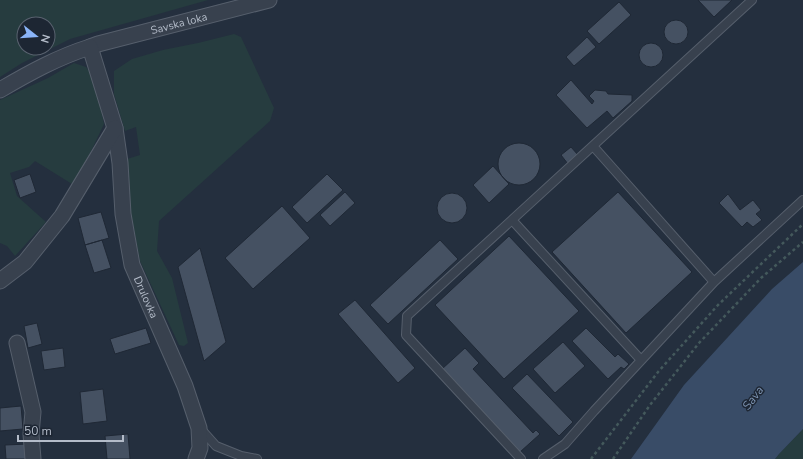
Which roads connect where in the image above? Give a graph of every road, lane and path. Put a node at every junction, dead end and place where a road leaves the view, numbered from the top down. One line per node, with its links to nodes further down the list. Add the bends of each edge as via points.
1 (269, 0): 3 (street, Savska loka)
2 (752, 0): 6 (lane)
3 (90, 47): 4 (street, via 39,67); 5 (street, Drulovka)
4 (0, 90)
5 (115, 128): 11 (street, via 62,216 25,262); 15 (street, Drulovka, via 123,214 132,265 185,386)
6 (593, 146): 8 (lane); 12 (lane)
7 (803, 200): 12 (lane)
8 (512, 220): 14 (lane); 19 (lane, via 407,316 406,335)
9 (803, 224): 21 (path, via 718,305 658,372)
10 (803, 242): 22 (path, via 761,278 700,343 650,405)
11 (0, 281)
12 (714, 282): 14 (lane)
13 (17, 344): 16 (street, via 33,412)
14 (642, 360): 20 (lane, via 565,444)
15 (199, 428): 17 (street, Drulovka, via 200,448); 18 (lane, via 216,446)
16 (33, 459)
17 (196, 459)
18 (257, 459)
19 (521, 459)
20 (544, 459)
21 (591, 459)
22 (613, 459)

